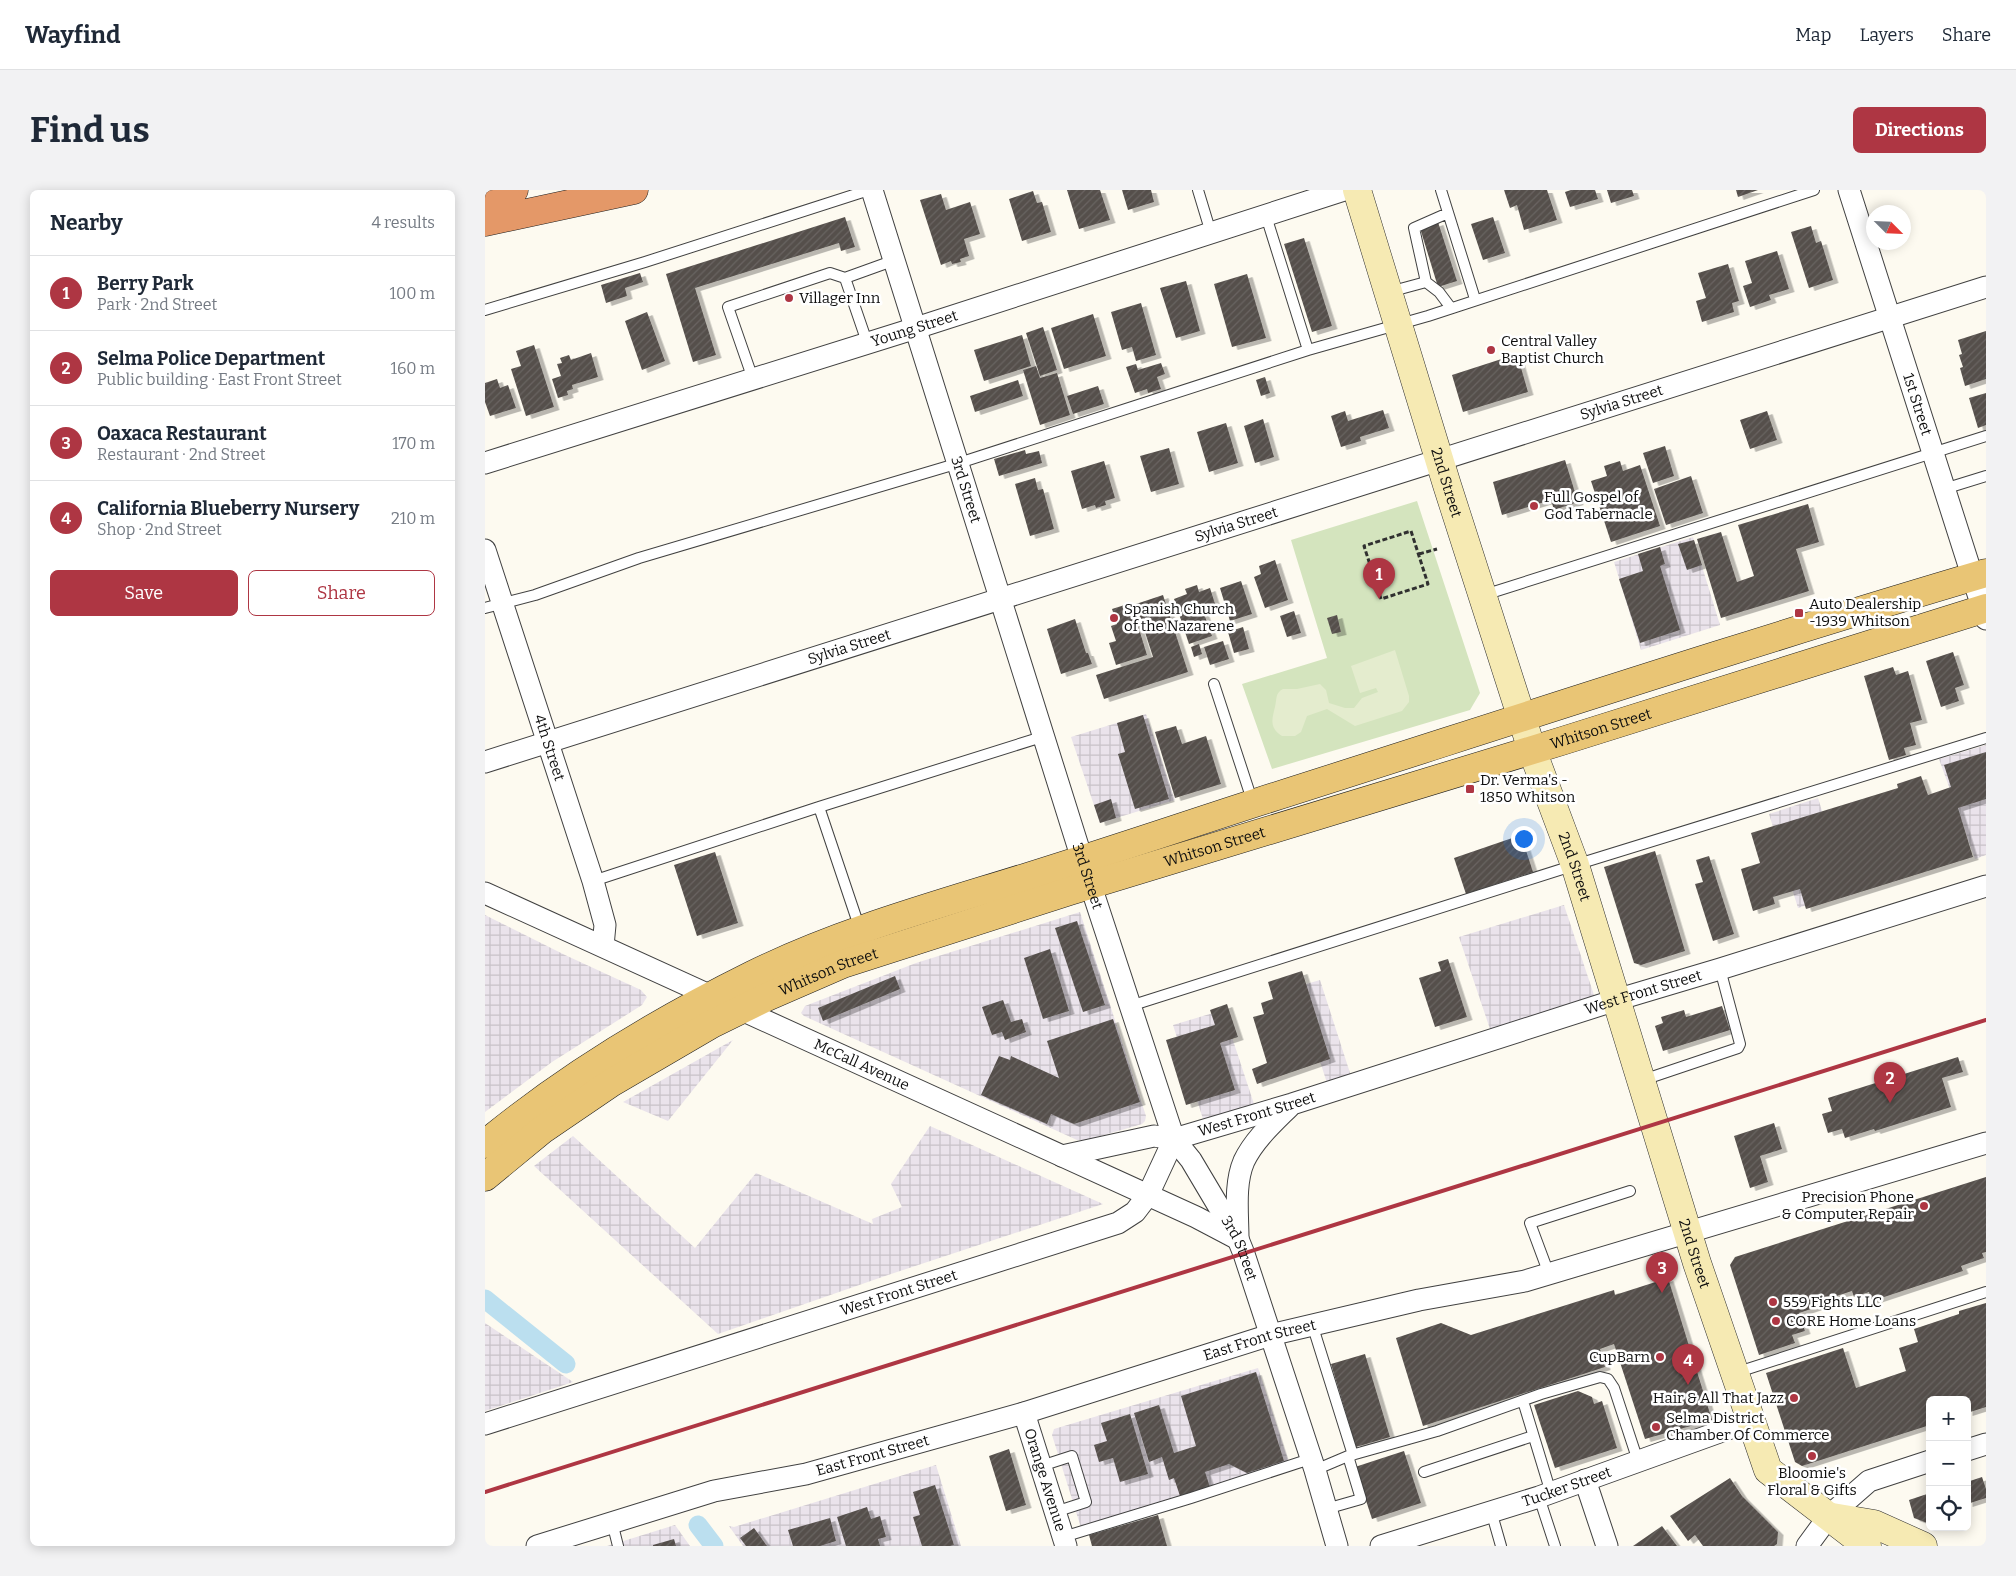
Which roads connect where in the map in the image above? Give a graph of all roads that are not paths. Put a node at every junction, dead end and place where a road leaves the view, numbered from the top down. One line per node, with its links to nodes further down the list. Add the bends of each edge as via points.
1 (514, 190): 10 (highway)
2 (634, 190): 13 (highway)
3 (870, 190): 15 (street, 3rd Street); 22 (lane)
4 (1198, 190): 14 (lane)
5 (1344, 190): 12 (street, Young Street)
6 (1357, 190): 19 (main road, 2nd Street)
7 (1441, 190): 11 (lane)
8 (1814, 190): 20 (lane)
9 (1849, 190): 23 (street, 1st Street)
10 (485, 200)
11 (1447, 213): 17 (lane, via 1414,228); 20 (lane)
12 (1266, 216): 14 (street, Young Street); 27 (lane)
13 (485, 222)
14 (1211, 233): 25 (street, Young Street)
15 (895, 260): 16 (lane); 25 (street, 3rd Street)
16 (845, 278): 26 (lane); 28 (lane, via 830,273 728,307)
17 (1426, 282): 19 (lane); 21 (lane)
18 (1986, 287): 23 (street, Sylvia Street)
19 (1388, 292): 24 (main road, 2nd Street)
20 (1475, 299): 21 (lane)
21 (1451, 308): 24 (lane)
22 (485, 310)
23 (1888, 318): 30 (street, 1st Street); 31 (street, Sylvia Street)
24 (1397, 323): 27 (lane); 31 (main road, 2nd Street)
25 (916, 328): 26 (street, Young Street); 32 (street, 3rd Street)
26 (867, 342): 28 (street, Young Street)
27 (1307, 350): 32 (lane)
28 (753, 379): 33 (street, Young Street)
29 (1986, 436): 30 (lane)
30 (1933, 454): 35 (street, 1st Street); 38 (lane)
31 (1439, 460): 38 (main road, 2nd Street); 39 (street, Sylvia Street)
32 (959, 462): 39 (street, 3rd Street); 40 (lane, via 639,558 535,595)
33 (485, 463)
34 (1986, 476): 35 (lane)
35 (1944, 489): 37 (street, 1st Street)
36 (485, 550): 40 (street, 4th Street)
37 (1979, 575): 41 (street, 1st Street); 43 (main road, Whitson Street)
38 (1483, 596): 43 (main road, 2nd Street)
39 (1001, 599): 44 (street, 3rd Street); 46 (street, Sylvia Street)
40 (493, 605): 46 (street, 4th Street)
41 (1985, 612): 47 (main road, Whitson Street)
42 (1215, 684): 49 (lane)
43 (1521, 718): 47 (main road, 2nd Street); 49 (main road, Whitson Street)
44 (1045, 736): 50 (lane); 51 (street, 3rd Street)
45 (1986, 738): 52 (lane)
46 (549, 742): 48 (street, Sylvia Street); 53 (street, 4th Street)
47 (1532, 750): 52 (main road, 2nd Street); 54 (main road, Whitson Street)
48 (485, 762)
49 (1254, 804): 51 (main road, Whitson Street)
50 (819, 807): 53 (lane); 57 (lane)
51 (1082, 859): 54 (street, 3rd Street); 57 (main road, Whitson Street)
52 (1575, 865): 61 (main road, 2nd Street); 62 (lane)
53 (593, 881): 58 (street, 4th Street, via 605,925)
54 (1091, 886): 62 (street, 3rd Street); 63 (main road, Whitson Street, via 843,964)
55 (1986, 886): 59 (street, West Front Street)
56 (485, 893): 58 (street, McCall Avenue)
57 (861, 930): 60 (main road, Whitson Street, via 753,974)
58 (603, 946): 60 (street, McCall Avenue)
59 (1720, 970): 61 (street, West Front Street); 64 (lane, via 1738,1048)
60 (710, 996): 63 (street, McCall Avenue); 68 (main road, Whitson Street, via 600,1060)
61 (1615, 1000): 64 (main road, 2nd Street); 65 (street, West Front Street)
62 (1130, 1006): 66 (street, 3rd Street)
63 (739, 1010): 69 (street, McCall Avenue); 70 (main road, Whitson Street, via 611,1083 542,1130)
64 (1641, 1081): 73 (main road, 2nd Street)
65 (1292, 1104): 66 (street, West Front Street); 74 (street, via 1252,1147 1244,1161 1238,1186)
66 (1174, 1139): 69 (street, via 1154,1136); 72 (street, West Front Street); 74 (street, 3rd Street, via 1191,1160)
67 (1986, 1143): 73 (street, East Front Street)
68 (485, 1144)
69 (1062, 1156): 72 (street, McCall Avenue)
70 (485, 1177)
71 (1631, 1191): 75 (lane, via 1530,1223)
72 (1147, 1195): 74 (street, McCall Avenue); 83 (street, West Front Street, via 1135,1212 1117,1223)
73 (1687, 1232): 75 (street, East Front Street); 79 (main road, 2nd Street)
74 (1238, 1239): 78 (street, 3rd Street)
75 (1549, 1274): 77 (street, East Front Street)
76 (1986, 1292): 79 (lane)
77 (1313, 1324): 78 (street, East Front Street); 87 (lane)
78 (1270, 1335): 81 (street, East Front Street); 90 (street, 3rd Street)
79 (1733, 1373): 82 (main road, 2nd Street)
80 (1523, 1401): 84 (lane); 87 (lane, via 1437,1431); 88 (lane, via 1594,1378 1608,1379 1614,1388)
81 (1024, 1414): 91 (street, Orange Avenue); 99 (street, East Front Street, via 806,1474 714,1491)
82 (1750, 1422): 88 (street, Tucker Street); 98 (main road, 2nd Street, via 1768,1470)
83 (485, 1424)
84 (1533, 1436): 92 (lane); 94 (lane)
85 (1986, 1444): 86 (street)
86 (1971, 1449)
87 (1350, 1456): 90 (lane); 95 (lane, via 1361,1499)
88 (1638, 1461): 93 (street, Tucker Street)
89 (1926, 1463): 98 (street, via 1869,1481)
90 (1313, 1464): 95 (street, 3rd Street); 100 (lane, via 1176,1503)
91 (1041, 1466): 97 (street, Orange Avenue); 97 (lane, via 1072,1456 1086,1502)
92 (1425, 1472)
93 (1585, 1480): 94 (street, Tucker Street); 107 (street)
94 (1545, 1495): 96 (street, Tucker Street); 106 (lane)
95 (1326, 1509): 103 (street, 3rd Street)
96 (1491, 1511): 104 (street, Tucker Street); 105 (lane)
97 (1055, 1512): 100 (street, Orange Avenue)
98 (1829, 1516): 108 (street); 109 (main road); 110 (main road, via 1874,1524)
99 (612, 1522): 101 (street, East Front Street); 102 (lane)
100 (1064, 1541)
101 (537, 1546)
102 (618, 1546)
103 (1337, 1546)
104 (1381, 1546)
105 (1501, 1546)
106 (1555, 1546)
107 (1607, 1546)
108 (1807, 1546)
109 (1867, 1546)
110 (1923, 1546)

